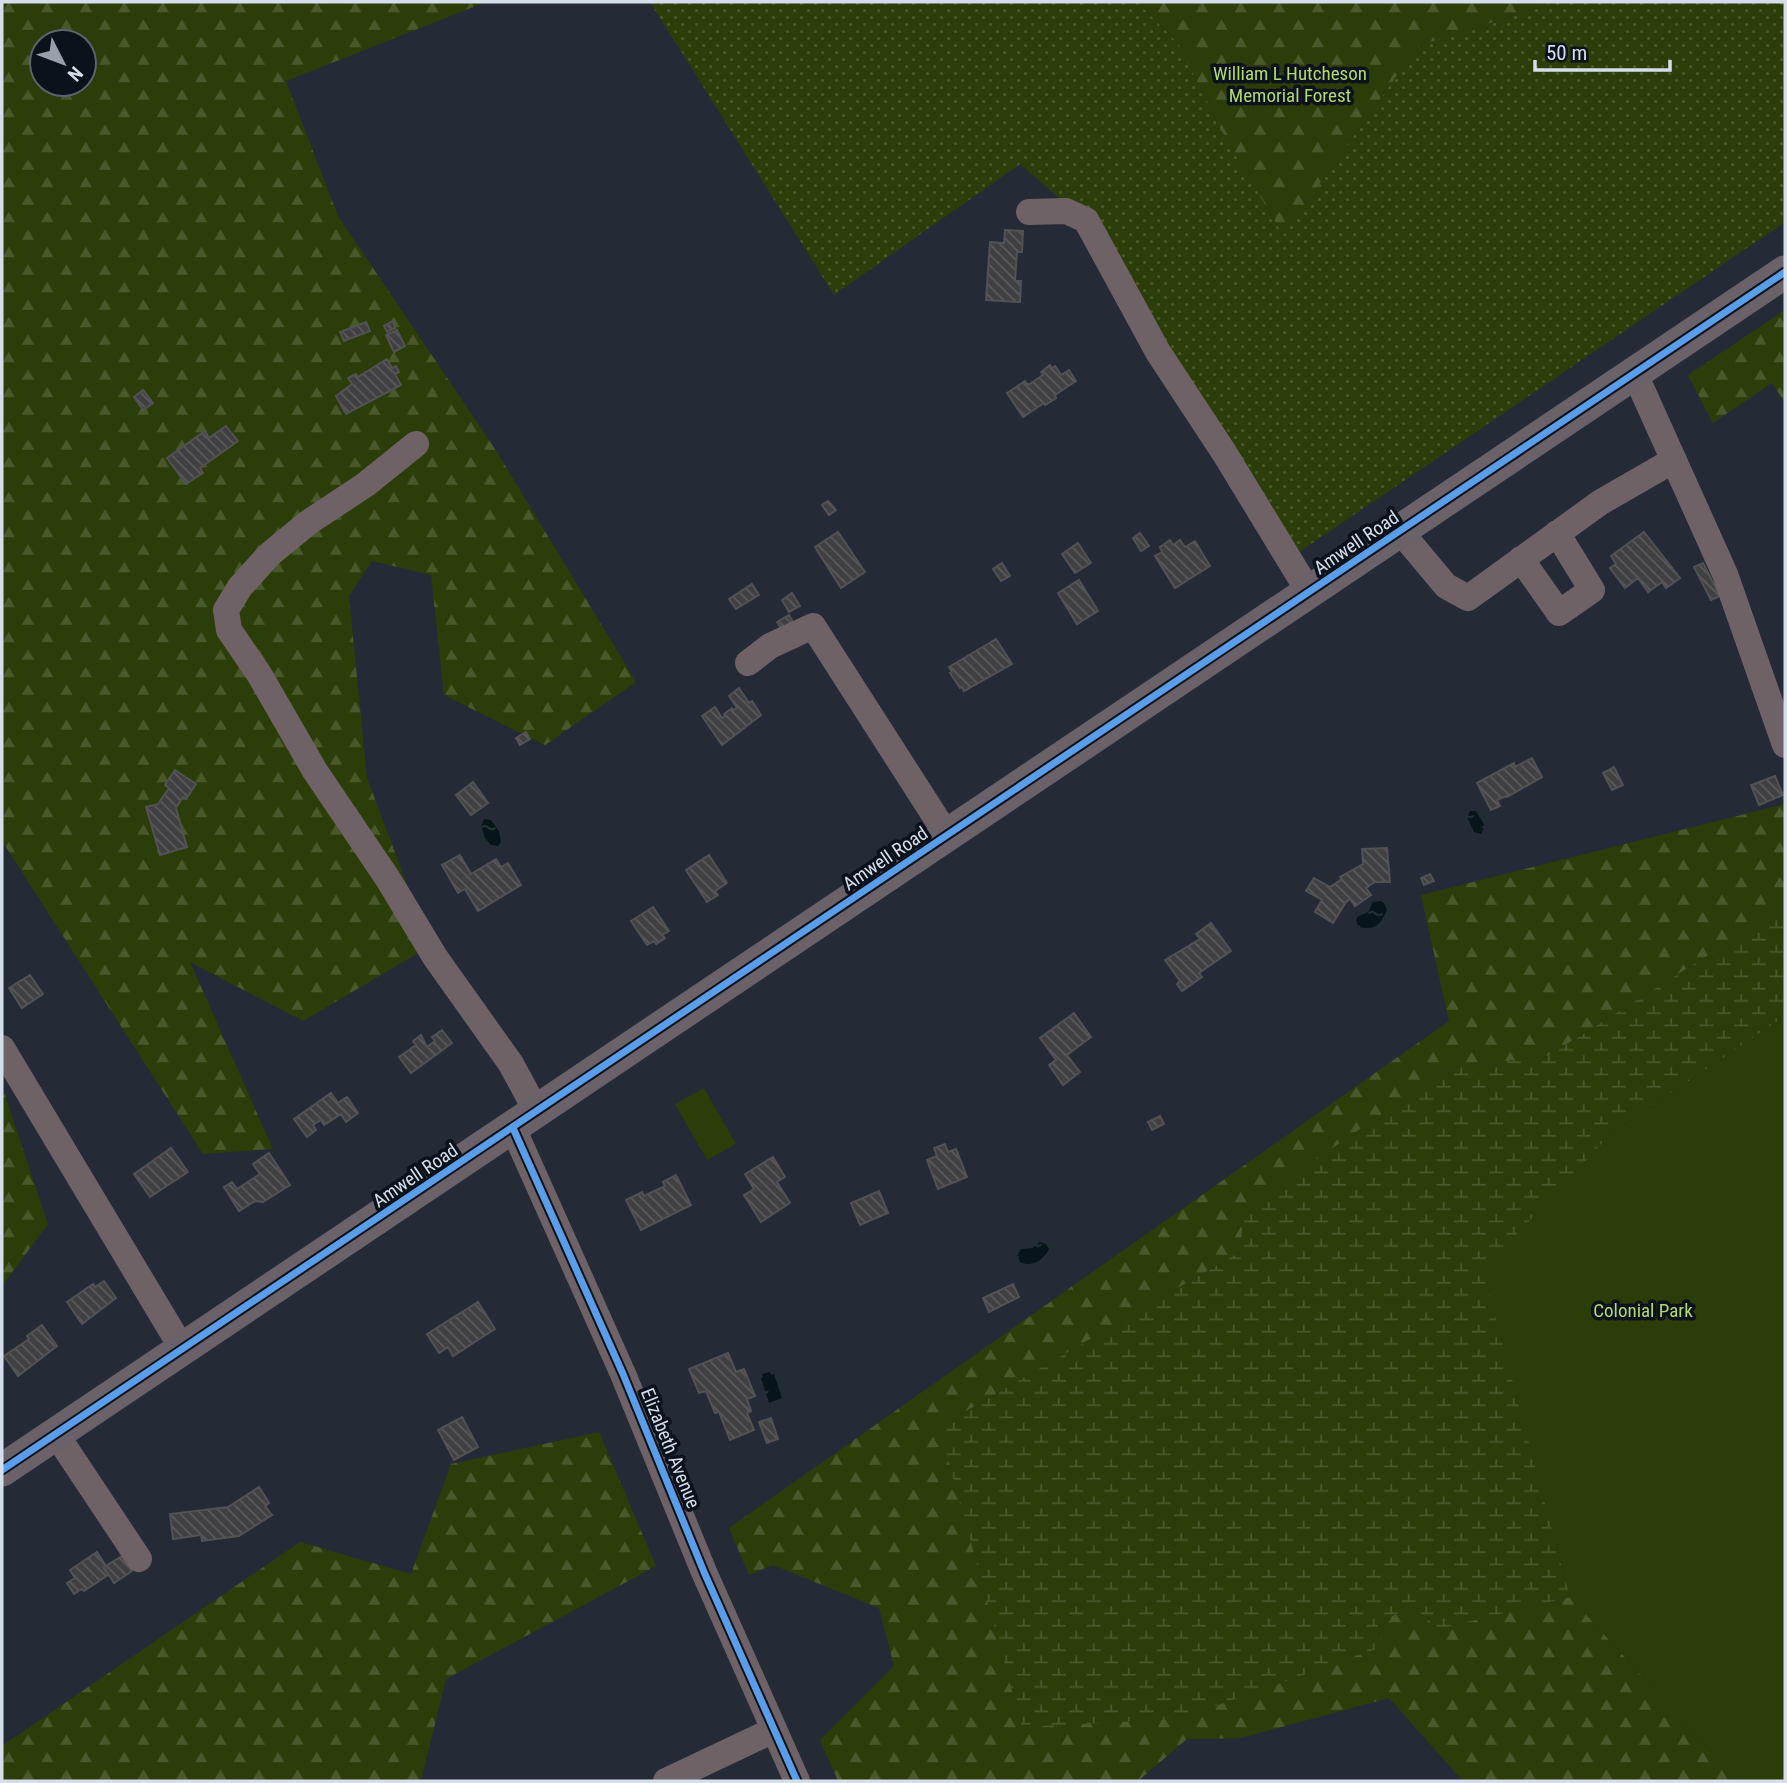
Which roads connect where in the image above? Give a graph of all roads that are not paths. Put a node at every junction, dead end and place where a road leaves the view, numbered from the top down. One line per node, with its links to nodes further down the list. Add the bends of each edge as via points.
1 (1029, 212): 9 (street, via 1066,211 1086,220 1158,352)
2 (1785, 272): 3 (main road, Amwell Road)
3 (1635, 374): 5 (street); 6 (main road, Amwell Road)
4 (416, 444): 14 (street, Elizabeth Avenue, via 270,554 226,610 229,630 435,957 511,1064)
5 (1674, 460): 7 (street); 11 (street, via 1725,574)
6 (1400, 531): 8 (street, via 1446,586 1468,598); 9 (main road, Amwell Road)
7 (1557, 533): 8 (street); 8 (street, via 1592,590 1559,613)
8 (1521, 559)
9 (1309, 592): 12 (main road, Amwell Road)
10 (748, 663): 12 (street, via 770,646 813,626)
11 (1785, 745)
12 (947, 835): 14 (main road, Amwell Road)
13 (2, 1048): 15 (street)
14 (525, 1120): 15 (main road, Amwell Road); 19 (street, Elizabeth Avenue, via 704,1572)
15 (183, 1350): 16 (main road, Amwell Road)
16 (56, 1434): 17 (main road, Amwell Road); 18 (street)
17 (2, 1470)
18 (139, 1559)
19 (774, 1730): 20 (street); 21 (street, Elizabeth Avenue)
20 (666, 1781)
21 (797, 1781)

